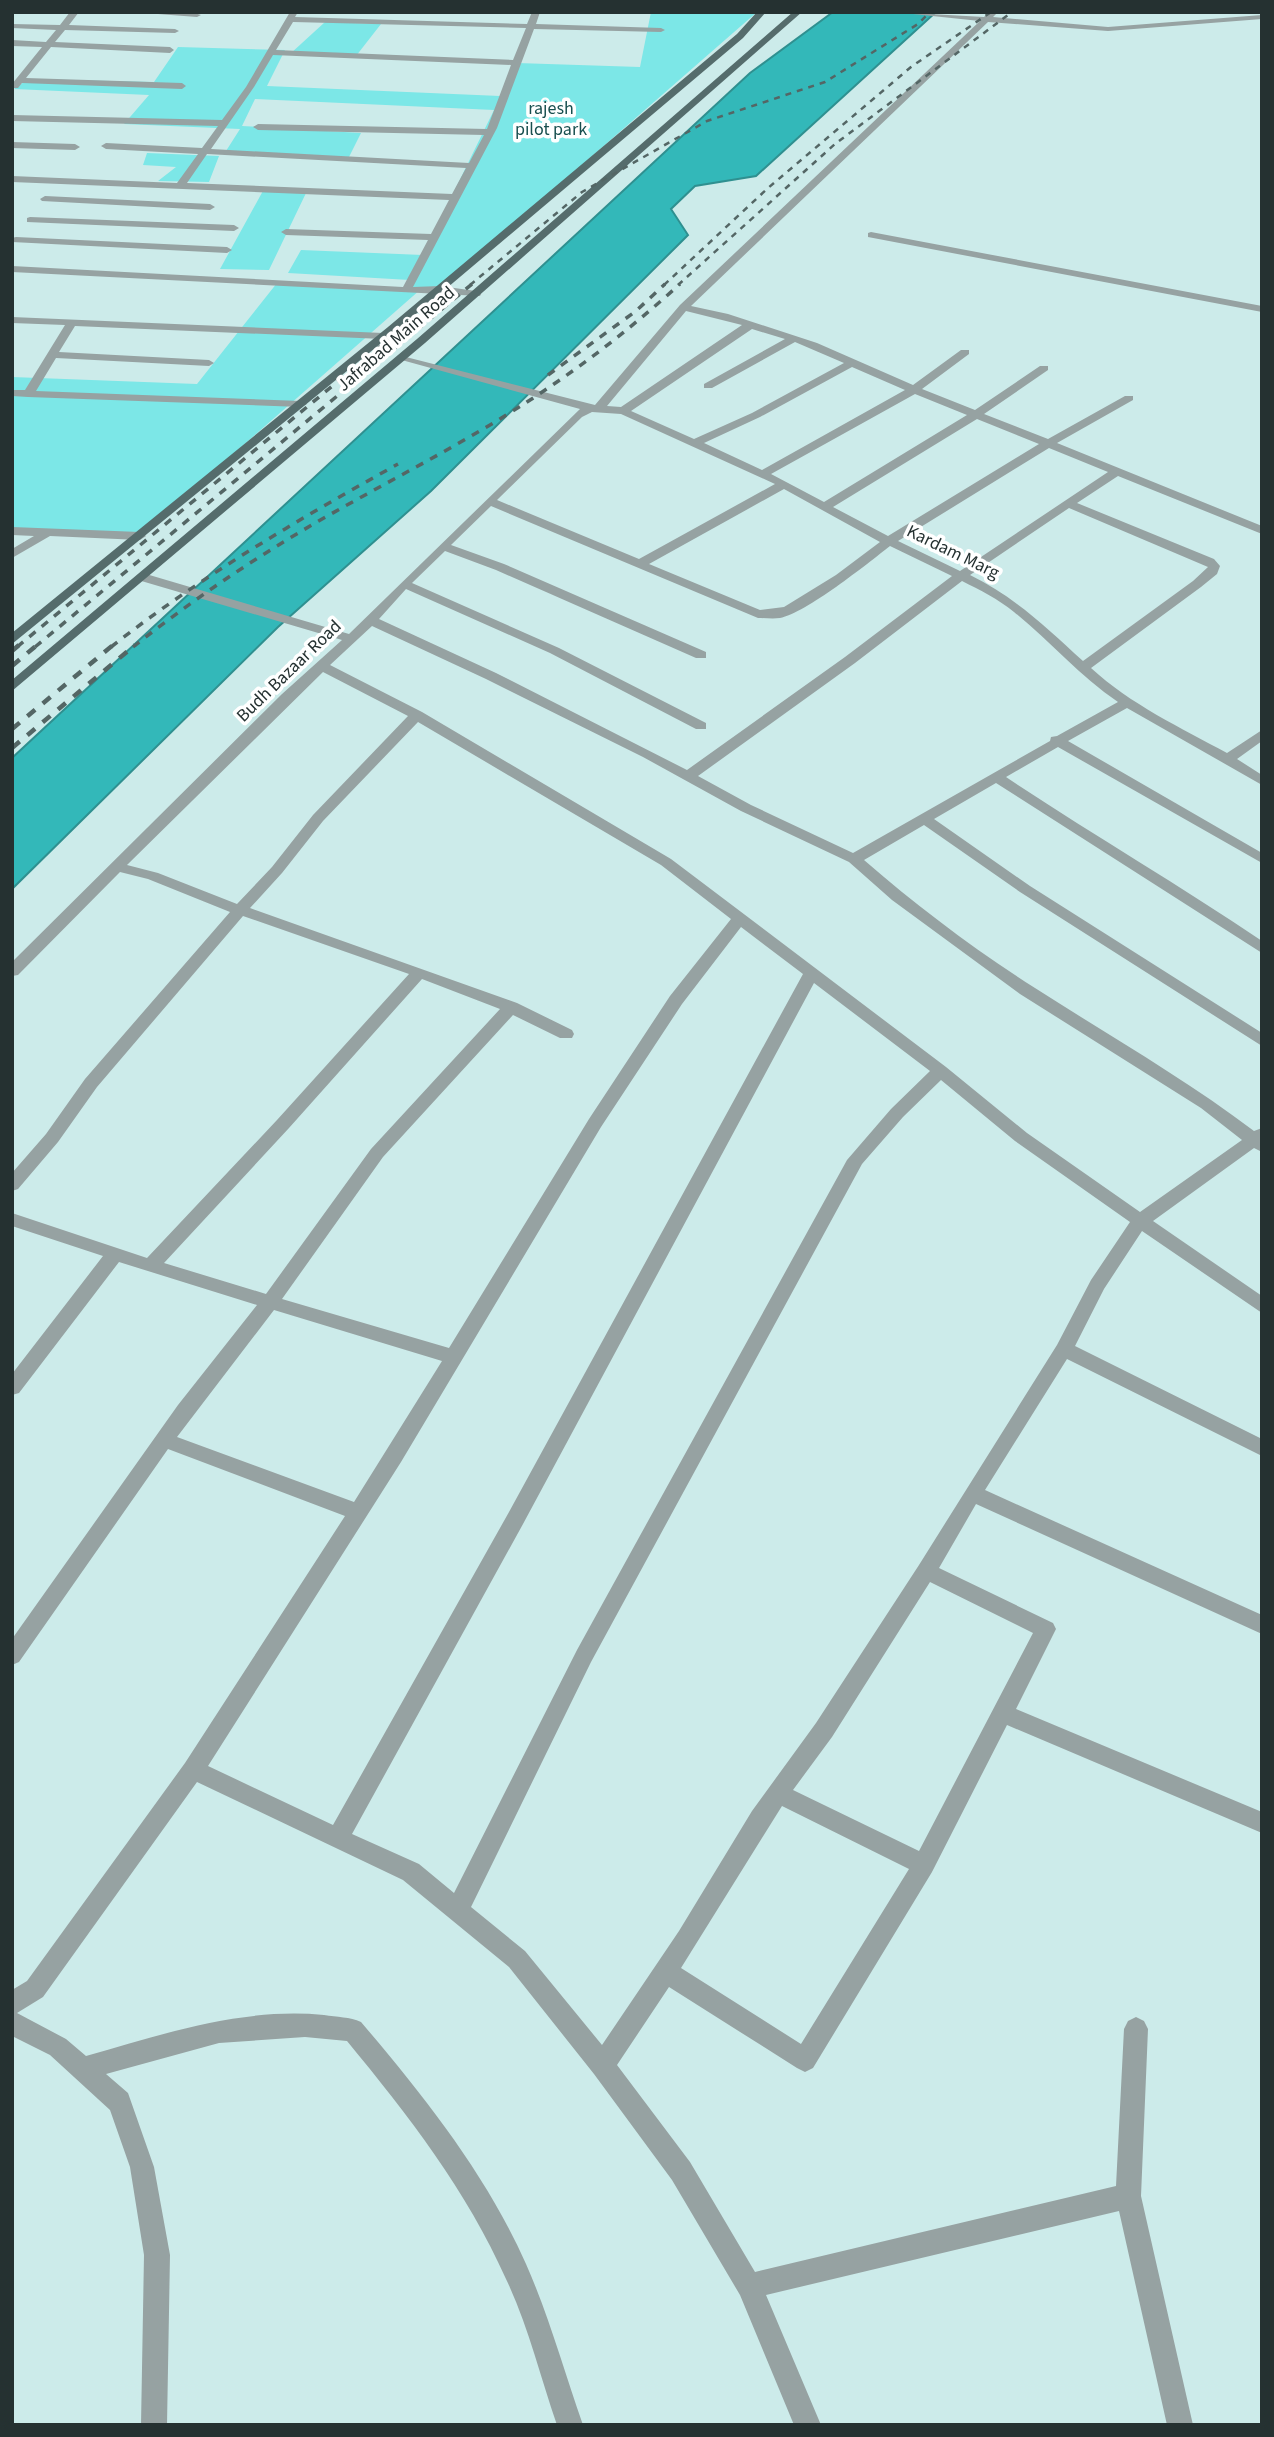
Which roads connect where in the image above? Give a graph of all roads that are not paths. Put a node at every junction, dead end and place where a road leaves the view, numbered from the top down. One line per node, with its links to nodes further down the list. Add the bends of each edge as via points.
1 (75, 12): 13 (street)
2 (136, 12): 7 (street)
3 (536, 12): 12 (street)
4 (762, 12): 46 (main road, Jafrabad Main Road, via 740,36)
5 (798, 12): 48 (main road, Jafrabad Main Road)
6 (898, 12): 9 (street)
7 (197, 15)
8 (292, 15): 12 (street); 19 (street)
9 (991, 15): 10 (street, via 1052,26 1108,29); 49 (street, Budh Bazaar Road)
10 (1262, 17)
11 (12, 26): 13 (street)
12 (530, 27): 14 (street); 20 (street)
13 (62, 28): 15 (street); 17 (street)
14 (661, 30)
15 (175, 31)
16 (12, 43): 17 (street)
17 (48, 45): 18 (street); 21 (street)
18 (170, 50)
19 (270, 52): 20 (street); 24 (street)
20 (517, 63): 26 (street)
21 (15, 86): 22 (street)
22 (182, 86)
23 (12, 118): 24 (street)
24 (224, 123): 30 (street)
25 (258, 127): 26 (street)
26 (489, 132): 31 (street)
27 (12, 145): 29 (street)
28 (106, 146): 30 (street)
29 (75, 147)
30 (204, 151): 31 (street); 34 (street)
31 (472, 166): 35 (street)
32 (12, 179): 33 (street)
33 (58, 181): 34 (street); 36 (street)
34 (180, 186): 35 (street)
35 (455, 197): 42 (street)
36 (46, 198): 37 (street); 38 (street)
37 (210, 207)
38 (30, 220): 39 (street); 43 (street)
39 (234, 228)
40 (286, 232): 42 (street)
41 (871, 235): 50 (street)
42 (434, 237): 47 (street)
43 (14, 243): 44 (street)
44 (227, 250)
45 (12, 269): 47 (street)
46 (440, 289): 47 (street); 48 (street); 54 (main road, Jafrabad Main Road)
47 (406, 290)
48 (476, 294): 58 (main road, Jafrabad Main Road)
49 (684, 307): 53 (street); 68 (street, Budh Bazaar Road)
50 (1262, 309)
51 (12, 320): 52 (street)
52 (72, 323): 54 (street); 57 (street)
53 (750, 325): 55 (street); 69 (street)
54 (383, 336): 67 (main road, Jafrabad Main Road)
55 (793, 339): 60 (street); 62 (street)
56 (965, 352): 63 (street)
57 (53, 355): 59 (street); 65 (street)
58 (402, 357): 68 (street, Kardam Marg); 88 (main road, Jafrabad Main Road)
59 (209, 363)
60 (852, 363): 63 (street); 71 (street)
61 (1044, 368): 70 (street)
62 (708, 386)
63 (915, 388): 70 (street); 74 (street)
64 (12, 393): 65 (street)
65 (28, 394): 67 (street)
66 (1129, 398): 72 (street)
67 (300, 404): 82 (main road, Jafrabad Main Road)
68 (594, 408): 69 (street, Kardam Marg); 76 (street, Budh Bazaar Road, via 578,415)
69 (623, 411): 71 (street, Kardam Marg)
70 (977, 414): 72 (street); 78 (street)
71 (695, 443): 74 (street, Kardam Marg)
72 (1048, 444): 73 (street); 83 (street)
73 (1116, 472): 77 (street); 79 (street)
74 (761, 475): 75 (street, Kardam Marg)
75 (784, 484): 78 (street, Kardam Marg); 86 (street)
76 (490, 501): 84 (street, Budh Bazaar Road); 86 (street)
77 (1069, 504): 87 (street); 95 (street, via 1214,566 1197,584)
78 (824, 507): 83 (street, Kardam Marg)
79 (1262, 530)
80 (12, 531): 81 (street)
81 (47, 533): 82 (street); 85 (street)
82 (140, 536): 92 (main road, Jafrabad Main Road)
83 (889, 541): 86 (street, via 840,578 779,614 758,614); 87 (street, Kardam Marg)
84 (444, 547): 89 (street, Budh Bazaar Road); 93 (street)
85 (12, 554)
86 (639, 564)
87 (962, 575): 95 (street, Kardam Marg, via 1019,609); 103 (street)
88 (142, 577): 91 (street); 96 (main road, Jafrabad Main Road)
89 (404, 584): 90 (street, Budh Bazaar Road); 99 (street, via 480,614)
90 (371, 620): 91 (street, Budh Bazaar Road); 103 (street)
91 (350, 638): 94 (street, Budh Bazaar Road)
92 (12, 640)
93 (701, 655)
94 (320, 665): 98 (street); 109 (street, Budh Bazaar Road)
95 (1082, 668): 97 (street, Kardam Marg)
96 (12, 687)
97 (1126, 702): 101 (street); 102 (street, Kardam Marg)
98 (417, 715): 110 (street, via 318,818); 111 (street, via 655,855)
99 (701, 726)
100 (1262, 734): 102 (street)
101 (1056, 740): 104 (street); 108 (street)
102 (1227, 759): 105 (street, Kardam Marg)
103 (688, 776): 107 (street)
104 (996, 777): 106 (street); 112 (street)
105 (1262, 781)
106 (923, 818): 107 (street); 118 (street)
107 (854, 859): 120 (street, via 897,897 1026,990)
108 (1262, 859)
109 (117, 867): 110 (street); 113 (street, Budh Bazaar Road)
110 (241, 910): 114 (street); 121 (street, via 91,1083)
111 (740, 918): 115 (street); 129 (street, via 676,1000 595,1123)
112 (1262, 948)
113 (12, 971)
114 (419, 972): 116 (street); 125 (street)
115 (812, 972): 119 (street); 142 (street)
116 (511, 1007): 117 (street); 126 (street, via 377,1153)
117 (566, 1034)
118 (1262, 1041)
119 (940, 1071): 123 (street, via 1021,1137); 144 (street, via 856,1160 584,1656)
120 (1259, 1140): 123 (street)
121 (12, 1185)
122 (12, 1219): 124 (street)
123 (1140, 1221): 127 (street); 128 (street, via 1097,1285)
124 (116, 1253): 125 (street); 130 (street)
125 (151, 1265): 126 (street)
126 (271, 1301): 129 (street); 131 (street)
127 (1262, 1306)
128 (1064, 1349): 132 (street); 133 (street)
129 (454, 1357): 134 (street)
130 (12, 1388)
131 (164, 1440): 134 (street); 137 (street)
132 (1262, 1448)
133 (972, 1493): 135 (street); 136 (street)
134 (358, 1512): 139 (street)
135 (926, 1572): 138 (street, via 1046,1629); 140 (street)
136 (1262, 1625)
137 (12, 1656)
138 (1003, 1713): 141 (street); 143 (street)
139 (193, 1770): 142 (street); 146 (street, via 35,1989)
140 (778, 1793): 143 (street); 145 (street)
141 (1262, 1824)
142 (338, 1838): 144 (street, via 411,1872)
143 (924, 1865): 145 (street, via 805,2060)
144 (458, 1910): 149 (street, via 517,1959)
145 (666, 1972): 149 (street)
146 (12, 2004)
147 (12, 2023): 150 (street, via 58,2047)
148 (1136, 2029): 151 (street)
149 (603, 2065): 152 (street, via 681,2172)
150 (83, 2069): 153 (street, via 119,2102 142,2167 157,2255); 154 (street, via 219,2031 306,2025 353,2030 402,2088 491,2219 518,2275)
151 (1128, 2196): 152 (street); 156 (street)
152 (749, 2286): 155 (street)
153 (154, 2425)
154 (570, 2425)
155 (808, 2425)
156 (1180, 2425)

